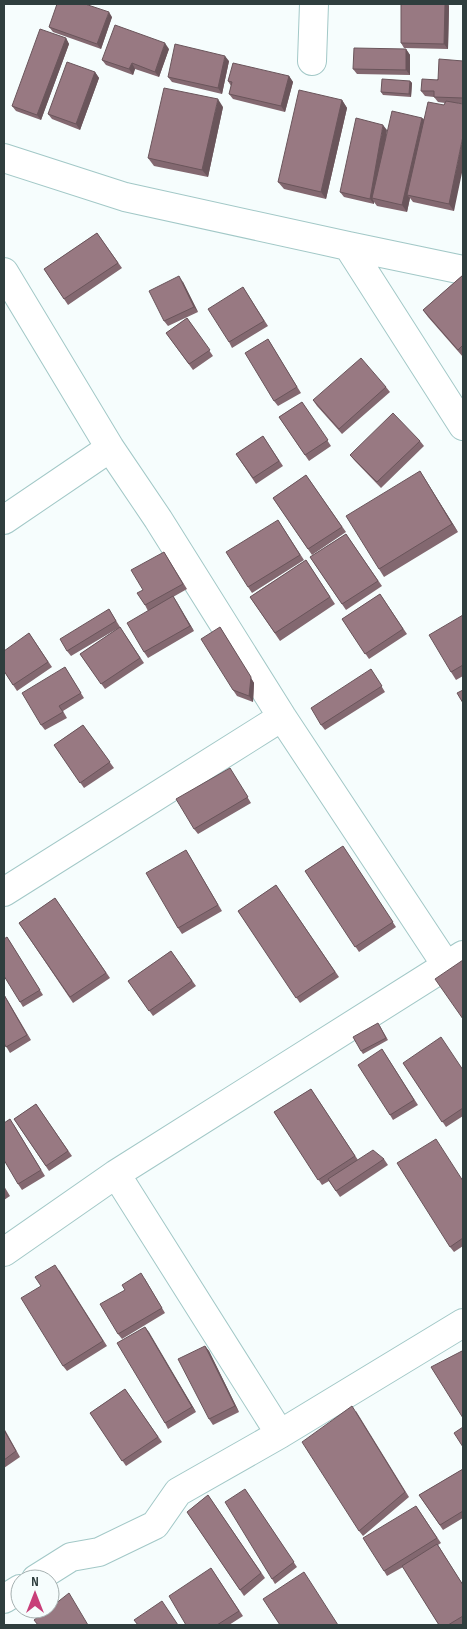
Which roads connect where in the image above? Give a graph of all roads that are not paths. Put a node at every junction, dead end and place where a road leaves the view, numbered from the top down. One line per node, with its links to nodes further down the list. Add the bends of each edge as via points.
1 (314, 4): 2 (street)
2 (312, 61)
3 (4, 158): 4 (street, via 125,197)
4 (348, 246): 5 (street); 7 (street)
5 (463, 270)
6 (4, 272): 8 (street)
7 (463, 426)
8 (110, 448): 9 (street); 10 (street)
9 (4, 520)
10 (282, 717): 11 (street); 12 (street)
11 (4, 892)
12 (455, 960): 13 (street)
13 (116, 1174): 14 (street); 16 (street)
14 (4, 1252)
15 (463, 1323): 16 (street)
16 (280, 1434): 17 (street, via 178,1492 155,1525 99,1552 71,1557)
17 (52, 1569)

